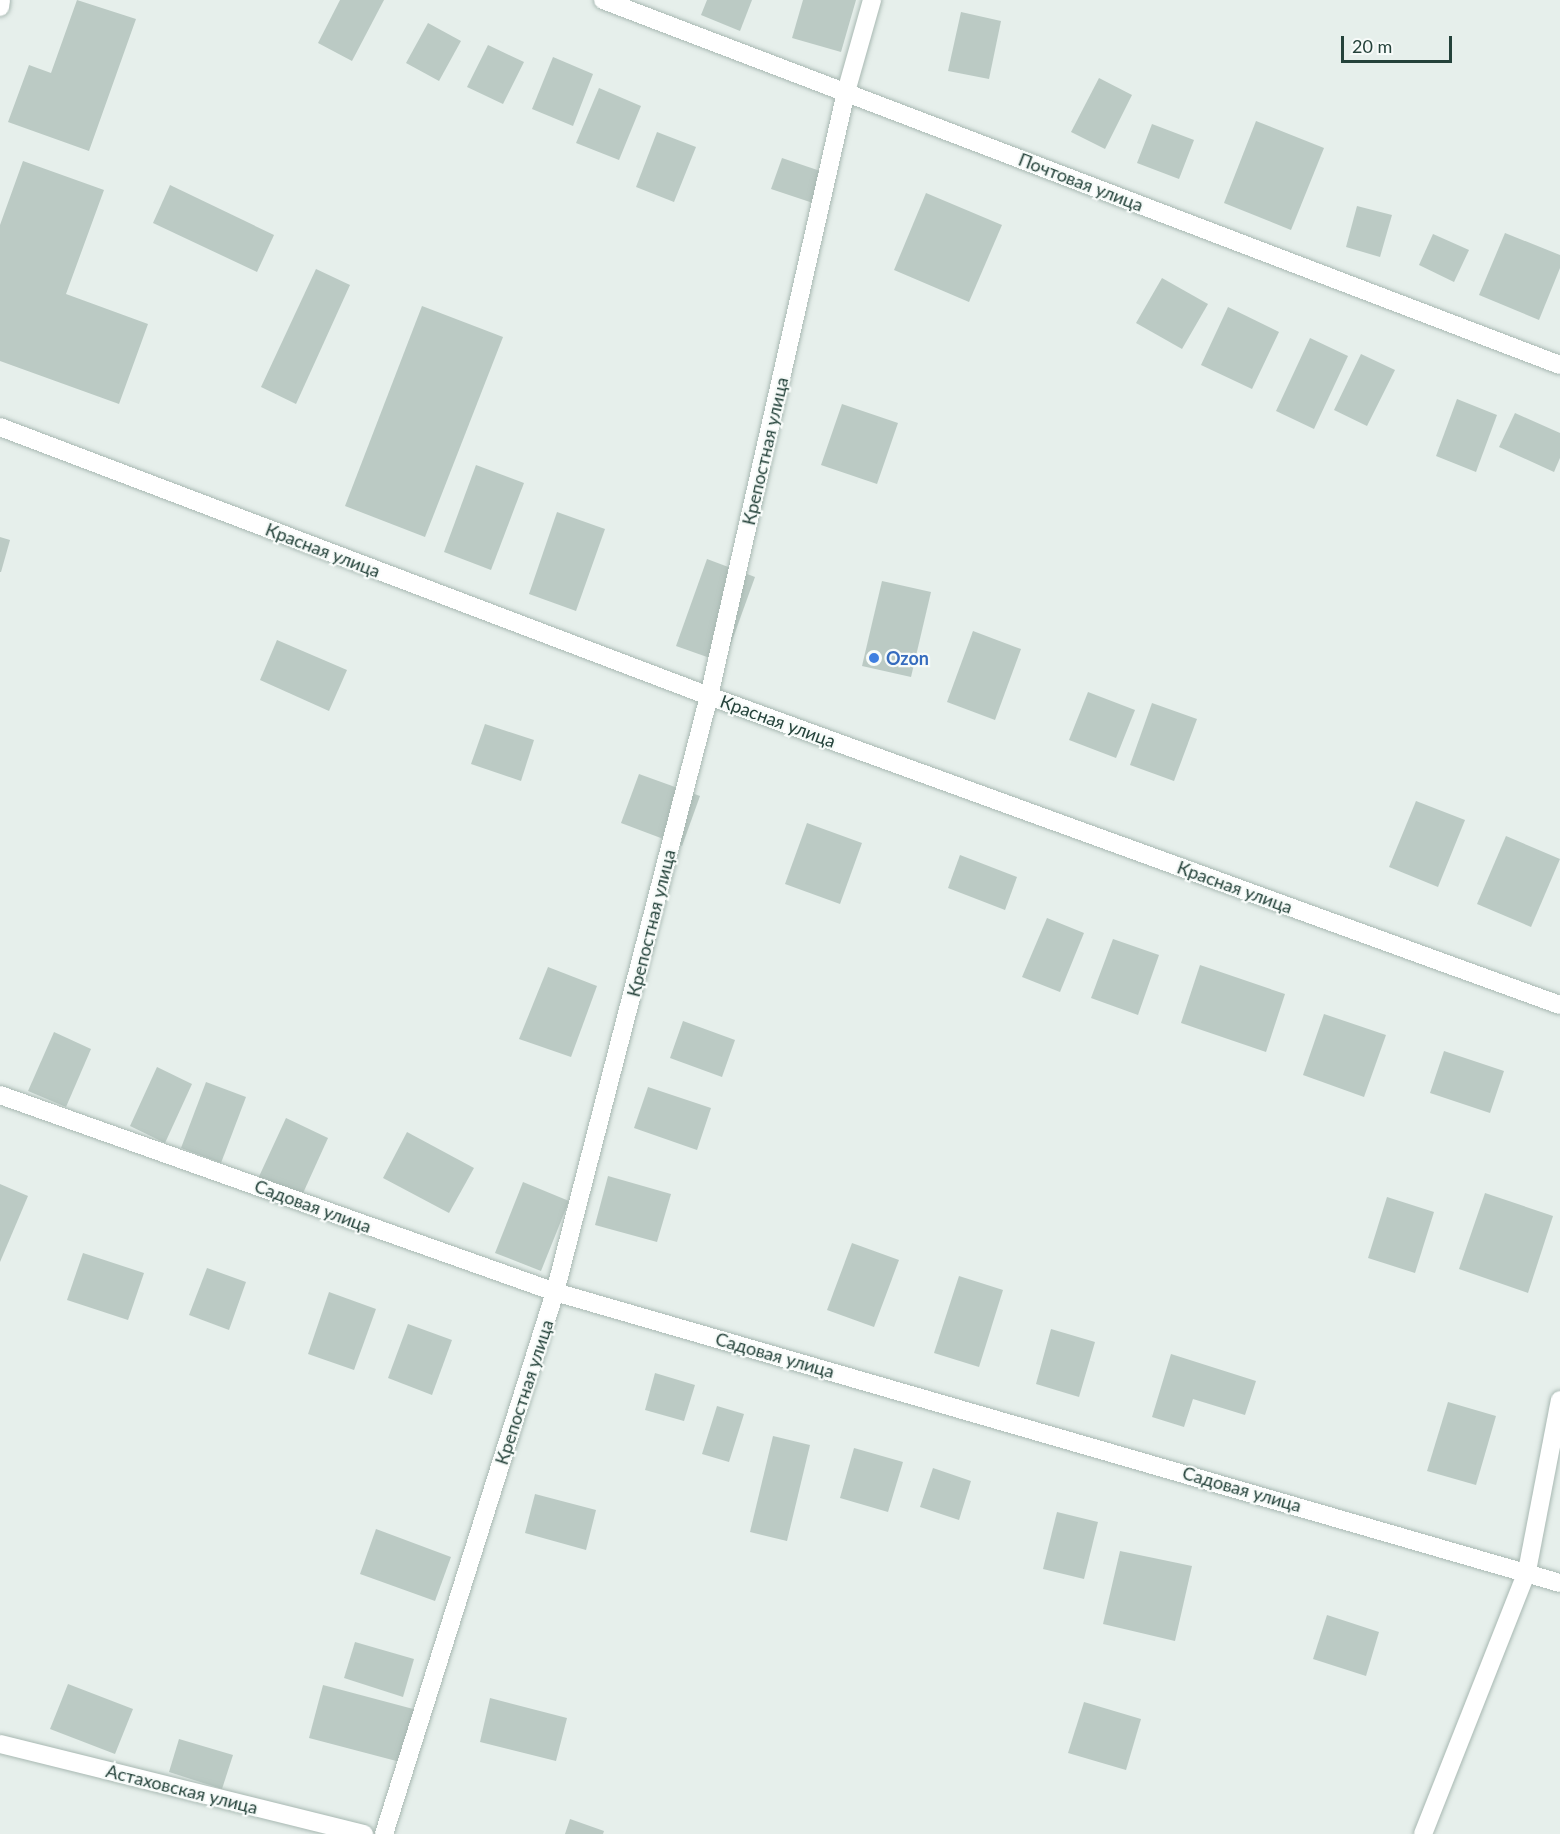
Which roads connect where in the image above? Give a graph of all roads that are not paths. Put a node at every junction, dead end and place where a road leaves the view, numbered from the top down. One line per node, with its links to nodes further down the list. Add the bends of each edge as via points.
1 (1, 0): 4 (street)
2 (603, 0): 5 (street, Почтовая улица)
3 (872, 0): 5 (street, Крепостная улица)
4 (0, 7)
5 (846, 92): 6 (street, Почтовая улица); 8 (street, Крепостная улица)
6 (1560, 365)
7 (0, 427): 8 (street, Красная улица)
8 (710, 696): 9 (street, Красная улица); 11 (street, Крепостная улица)
9 (1560, 1005)
10 (0, 1095): 11 (street, Садовая улица)
11 (555, 1292): 13 (street, Садовая улица); 17 (street, Крепостная улица)
12 (1560, 1400): 13 (street)
13 (1527, 1571): 14 (street, Садовая улица); 18 (street)
14 (1560, 1583)
15 (0, 1744): 16 (street, Астаховская улица)
16 (364, 1834)
17 (384, 1834)
18 (1423, 1834)

